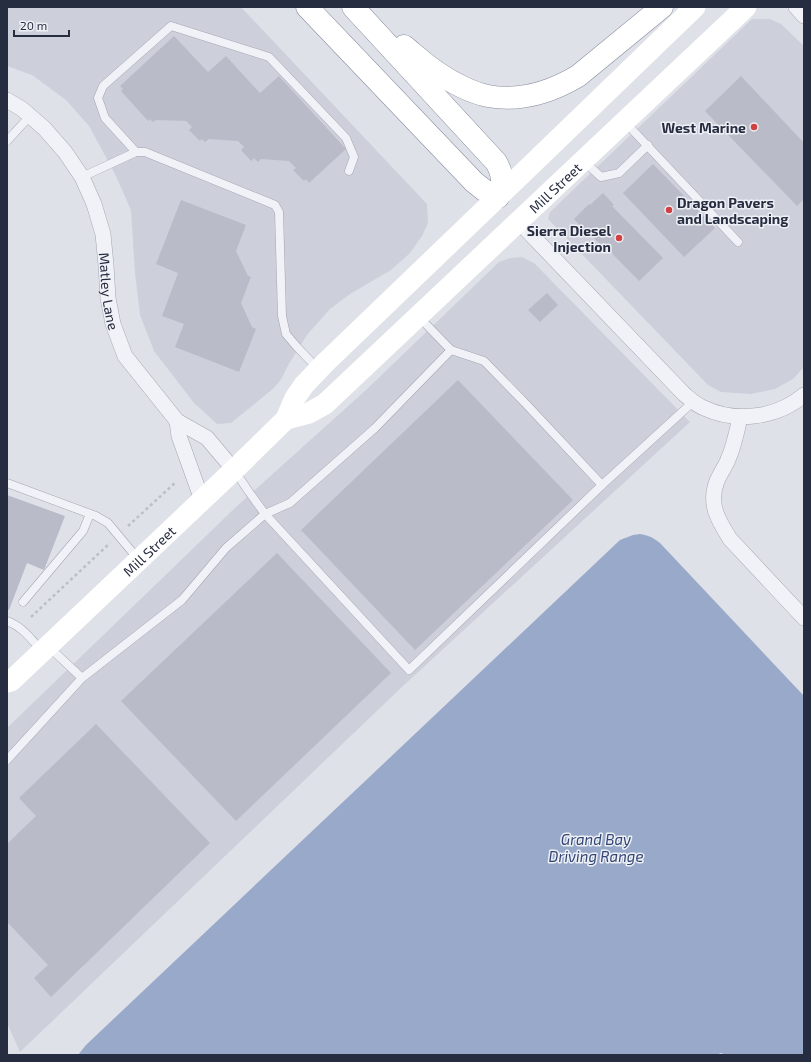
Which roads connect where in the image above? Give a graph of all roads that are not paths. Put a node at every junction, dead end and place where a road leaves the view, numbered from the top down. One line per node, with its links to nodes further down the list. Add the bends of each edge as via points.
1 (307, 7): 17 (highway, via 474,182)
2 (662, 7): 6 (highway, via 578,76 564,84 534,95 502,98 486,96 438,74)
3 (695, 7): 17 (main road, Mill Street)
4 (746, 7): 10 (main road, Mill Street)
5 (796, 7): 7 (street)
6 (354, 9): 17 (highway, via 496,162 502,177)
7 (804, 16)
8 (7, 100): 9 (street, Matley Lane)
9 (30, 116): 11 (lane); 16 (street, Matley Lane, via 65,152)
10 (625, 122): 12 (lane); 14 (main road, Mill Street)
11 (7, 141)
12 (648, 146): 14 (lane, via 619,173 601,177); 19 (lane)
13 (136, 152): 15 (lane, via 105,118 98,98 103,86 171,26 269,57 346,138 354,158); 16 (lane); 22 (lane, via 145,152 275,205 279,212 282,316 286,334)
14 (584, 160): 18 (main road, Mill Street)
15 (349, 171)
16 (82, 177): 27 (street, Matley Lane, via 103,234 113,324 124,356)
17 (498, 196): 18 (main road); 22 (main road, Mill Street)
18 (519, 222): 20 (main road, Mill Street); 24 (street)
19 (738, 242)
20 (419, 316): 21 (lane); 26 (main road, Mill Street, via 325,404 308,413)
21 (452, 350): 30 (lane, via 484,361); 33 (lane, via 375,428 290,503)
22 (318, 370): 26 (main road, Mill Street, via 295,398)
23 (804, 395): 25 (street, via 787,407 774,412)
24 (693, 402): 25 (street, via 714,412); 30 (lane)
25 (740, 417): 36 (street, via 732,451 715,488 716,515 730,538)
26 (286, 419): 28 (main road, Mill Street)
27 (177, 421): 28 (street, Matley Lane, via 207,438); 31 (street, via 179,436)
28 (234, 470): 31 (main road, Mill Street); 33 (lane)
29 (7, 484): 32 (lane)
30 (602, 485): 33 (lane, via 409,670)
31 (202, 500): 34 (main road, Mill Street)
32 (90, 514): 34 (lane, via 108,523); 35 (lane, via 83,531)
33 (265, 514): 39 (lane, via 226,548 182,600)
34 (139, 559): 38 (main road, Mill Street)
35 (23, 602)
36 (804, 618)
37 (7, 621): 38 (lane, via 16,624)
38 (45, 649): 39 (lane); 40 (main road, Mill Street)
39 (82, 678): 41 (lane)
40 (8, 685)
41 (7, 760)

